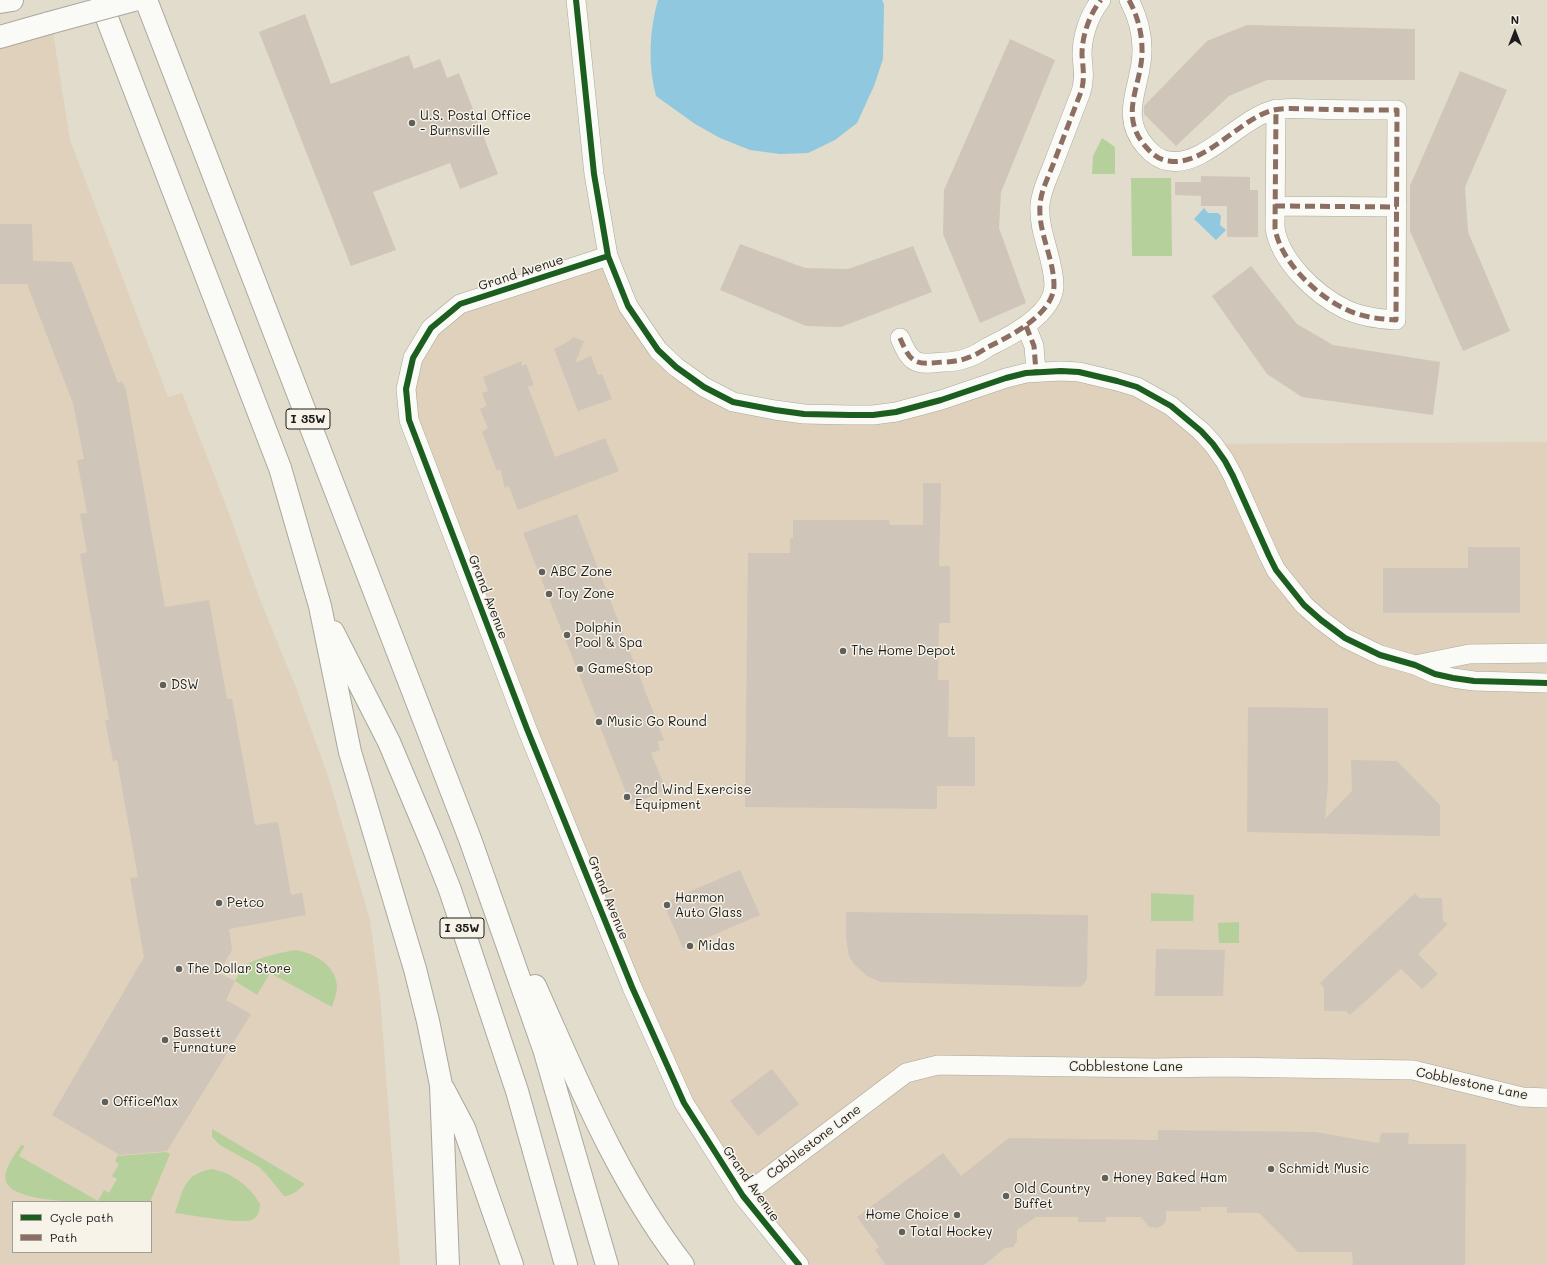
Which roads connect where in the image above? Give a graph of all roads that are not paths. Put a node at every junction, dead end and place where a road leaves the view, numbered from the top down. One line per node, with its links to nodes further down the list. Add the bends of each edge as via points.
1 (12, 0): 8 (main road)
2 (100, 0): 17 (main road, I 35W, via 280,468)
3 (134, 0): 9 (main road, bridge)
4 (146, 0): 21 (main road, I 35W)
5 (576, 0): 13 (street, via 594,174)
6 (1101, 0): 14 (street, via 1085,35 1082,55 1084,78 1081,92 1044,187 1040,204 1041,225 1053,278 1053,294 1045,308)
7 (1128, 0): 10 (street, via 1139,24 1142,49 1132,115 1137,135 1158,158 1174,162 1193,157 1222,141 1250,120)
8 (0, 2)
9 (0, 37)
10 (1276, 110): 11 (street); 12 (street, via 1397,110)
11 (1275, 206): 12 (street); 12 (street, via 1275,228 1281,248 1314,288 1345,309 1370,317 1396,320)
12 (1397, 207)
13 (608, 256): 16 (street, via 628,306 658,350 704,387 733,402 804,414 873,415 896,412 1006,378); 25 (street, Grand Avenue, via 460,304 431,328 413,358 406,389 409,420 527,729 632,986 684,1103)
14 (1026, 326): 15 (street, via 968,358 936,363 914,362 909,358); 16 (street, via 1034,346)
15 (900, 338)
16 (1036, 372): 19 (street, via 1079,372 1106,378 1137,387 1171,406 1201,431 1225,461 1273,563 1304,605 1345,638 1380,655)
17 (320, 606): 22 (main road, via 350,752 415,969); 28 (main road, I 35W, via 389,742 450,890 517,1091)
18 (1547, 653): 19 (street, via 1469,654)
19 (1415, 665): 20 (street, via 1435,674 1474,681)
20 (1547, 683)
21 (470, 839): 24 (main road, via 594,1115); 29 (main road, I 35W, via 544,1049)
22 (441, 1085): 26 (main road); 27 (main road, via 464,1128)
23 (1547, 1098): 25 (street, Cobblestone Lane, via 1522,1097 1413,1070 938,1065 906,1073 894,1081)
24 (628, 1181): 30 (main road); 31 (main road)
25 (743, 1196): 32 (street, Grand Avenue)
26 (448, 1265)
27 (512, 1265)
28 (566, 1265)
29 (607, 1265)
30 (683, 1265)
31 (700, 1265)
32 (799, 1265)

